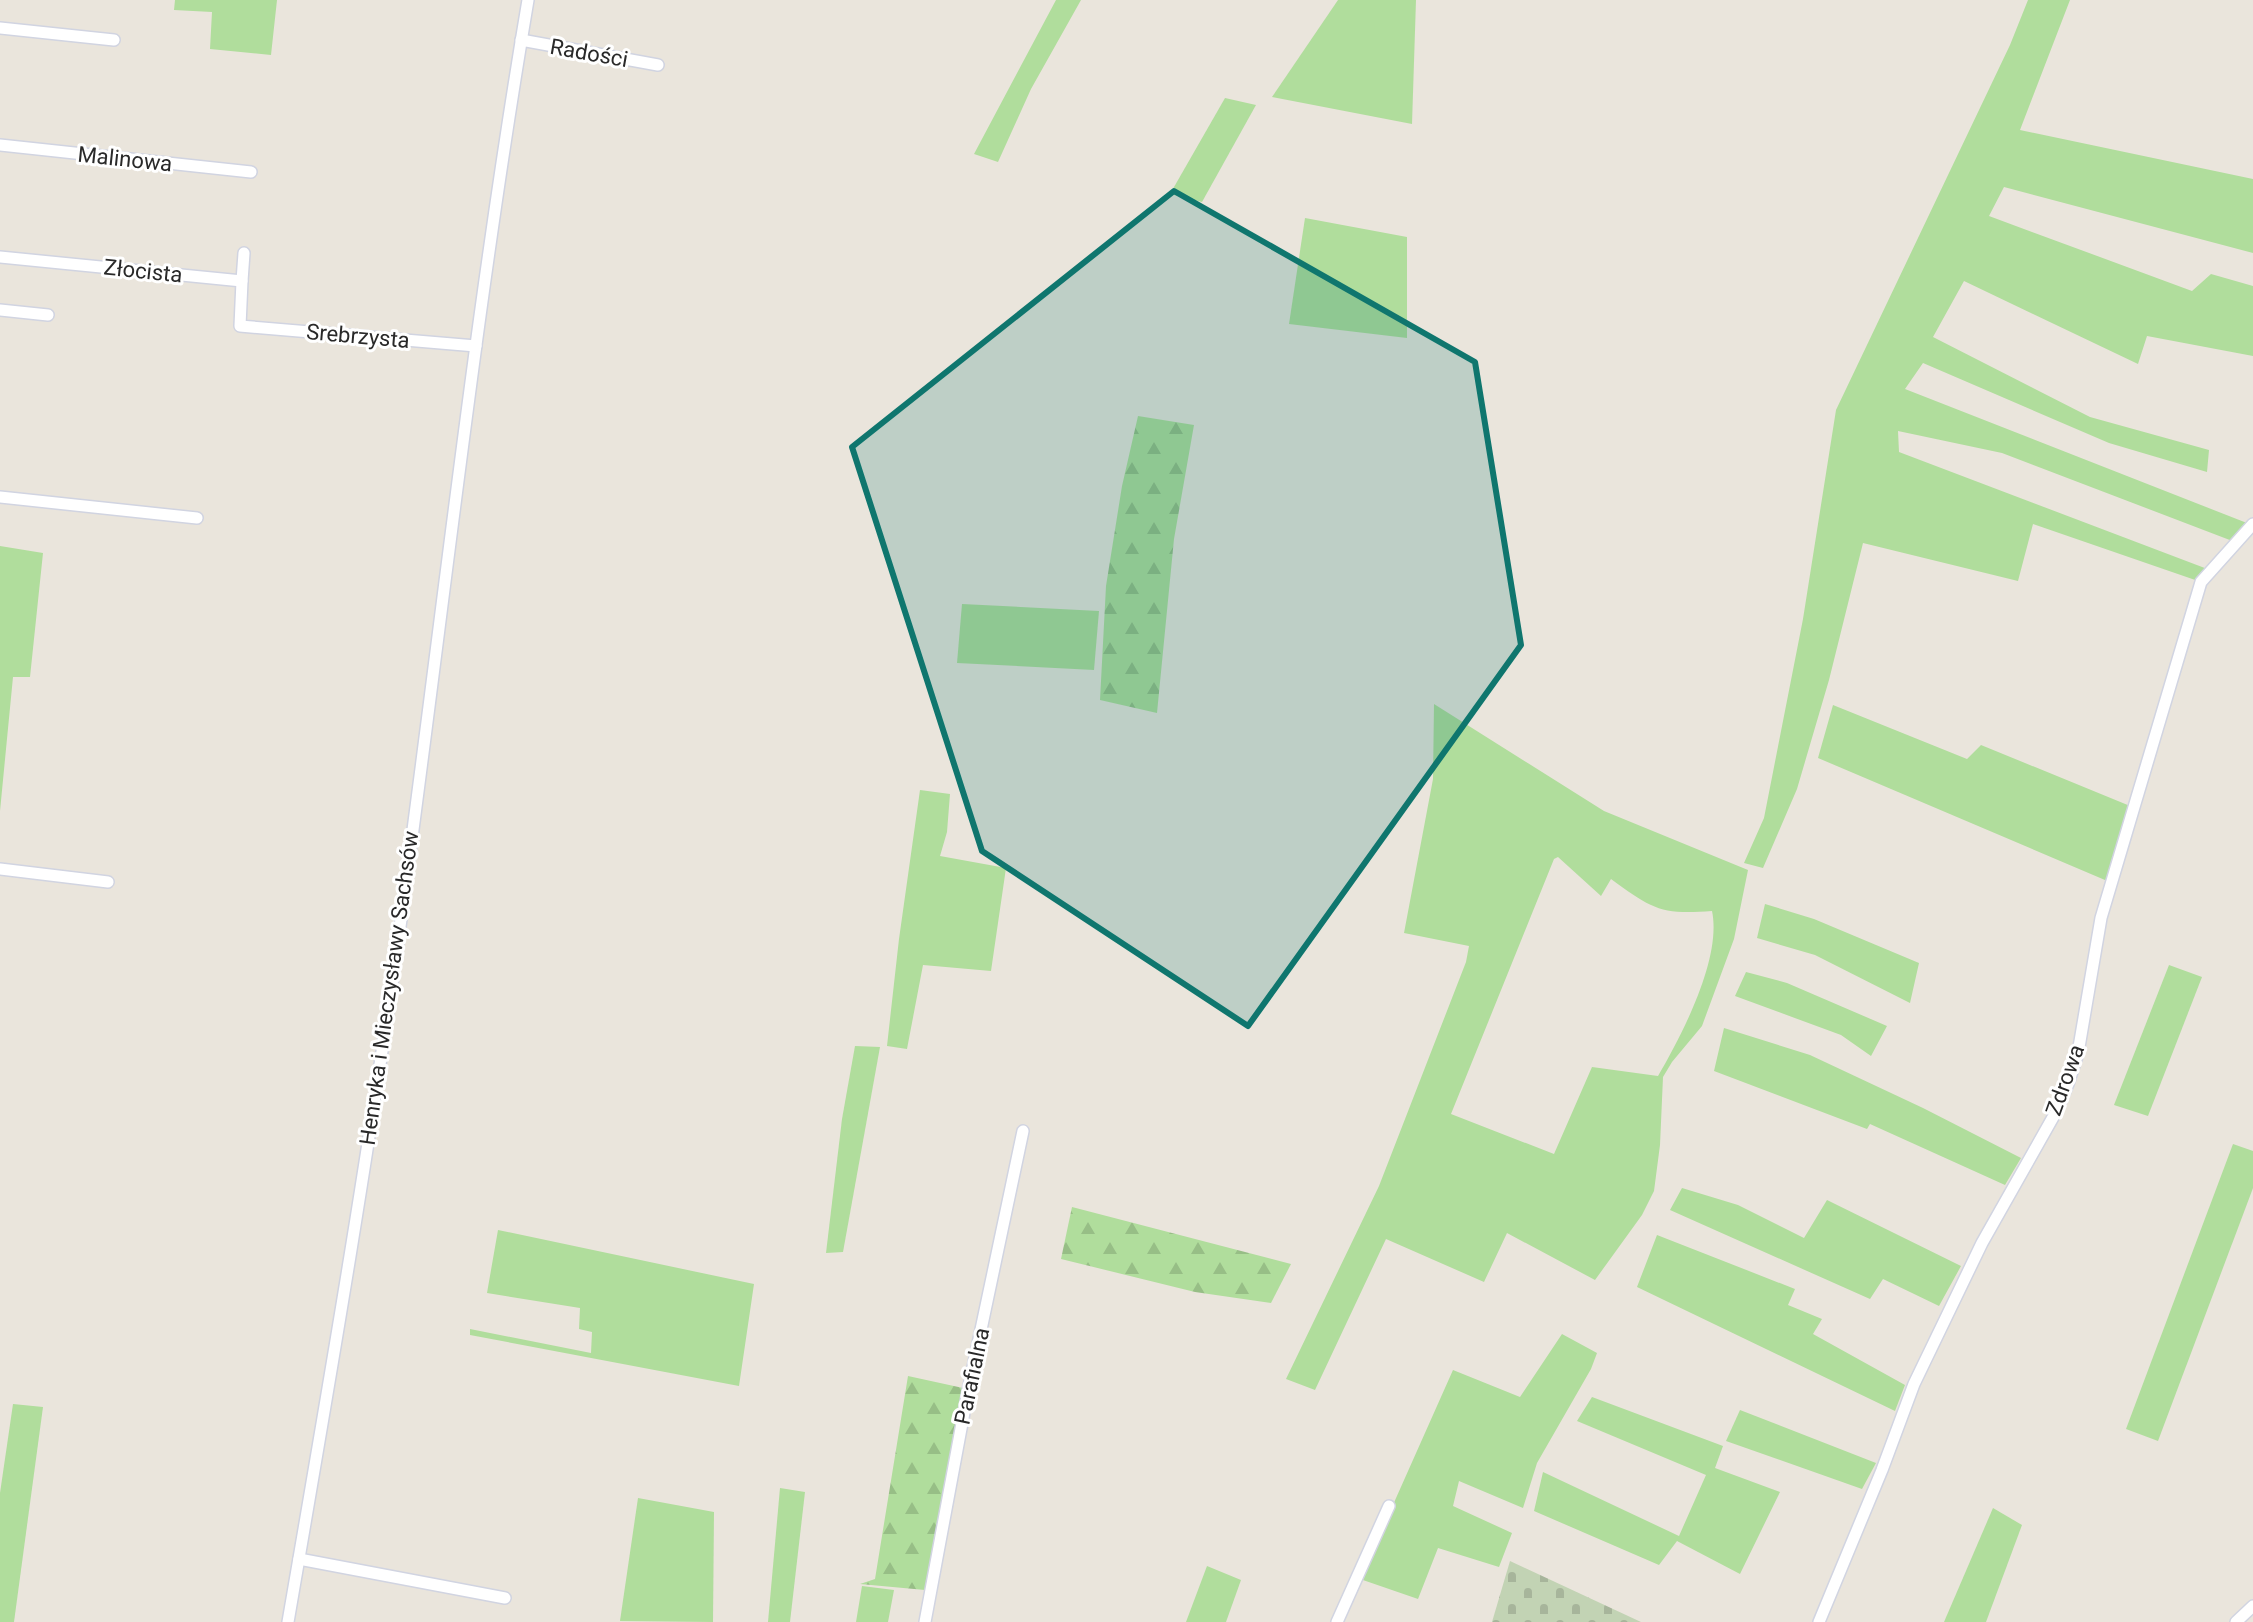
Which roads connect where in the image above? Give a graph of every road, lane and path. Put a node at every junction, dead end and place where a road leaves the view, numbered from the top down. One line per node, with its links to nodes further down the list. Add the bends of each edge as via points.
1 (528, 0): 4 (street, Henryka i Mieczysławy Sachsów)
2 (0, 28): 3 (street)
3 (114, 40)
4 (521, 40): 5 (street, Radości); 13 (street, Henryka i Mieczysławy Sachsów)
5 (658, 65)
6 (0, 145): 7 (street, Malinowa)
7 (251, 172)
8 (244, 253): 10 (street)
9 (0, 257): 10 (street, Złocista)
10 (242, 281): 13 (street, Srebrzysta, via 240,326)
11 (0, 310): 12 (street)
12 (48, 315)
13 (476, 348): 21 (street, Henryka i Mieczysławy Sachsów, via 400,923)
14 (0, 497): 15 (street)
15 (197, 518)
16 (2253, 524): 27 (street, Zdrowa, via 2201,582 2101,918 2068,1084 1914,1384)
17 (0, 869): 18 (street)
18 (108, 882)
19 (1023, 1131): 25 (street, Parafialna)
20 (1389, 1506): 26 (street)
21 (299, 1559): 22 (street); 24 (street, Henryka i Mieczysławy Sachsów)
22 (505, 1598)
23 (2253, 1606): 28 (street)
24 (288, 1622)
25 (925, 1622)
26 (1337, 1622)
27 (1819, 1622)
28 (2236, 1622)

